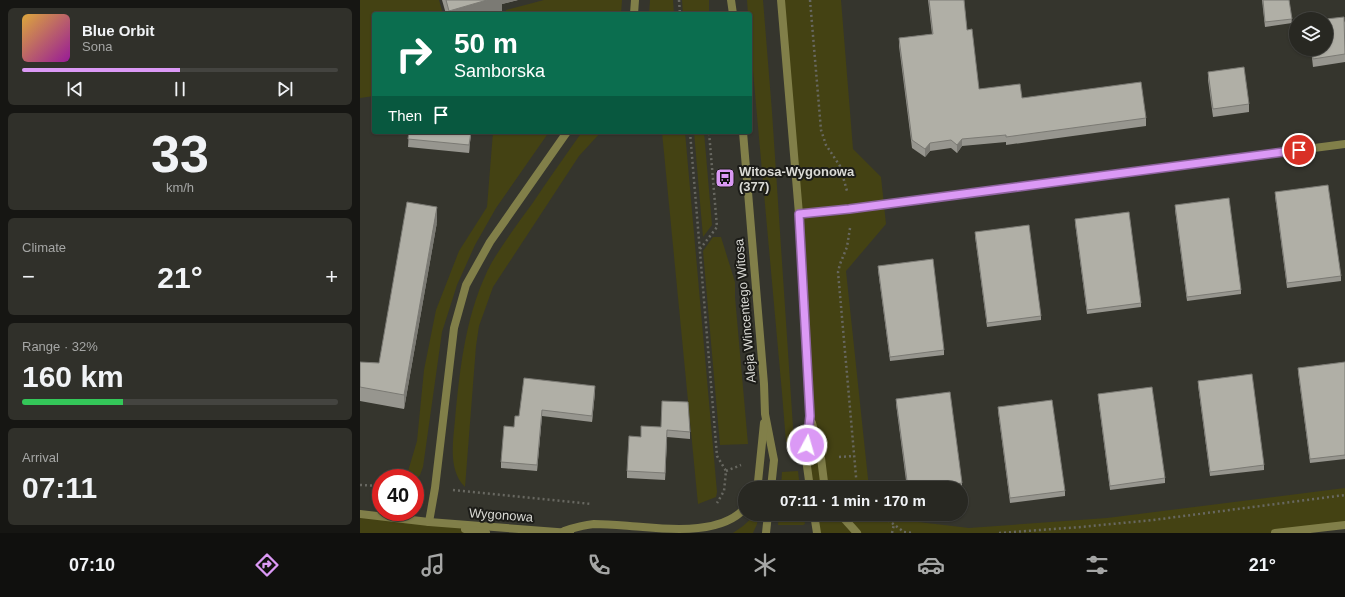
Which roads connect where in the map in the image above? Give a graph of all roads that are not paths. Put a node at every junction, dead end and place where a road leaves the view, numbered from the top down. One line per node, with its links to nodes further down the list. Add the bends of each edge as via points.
1 (635, 0): 4 (street)
2 (731, 0): 5 (street)
3 (781, 0): 9 (street)
4 (634, 12)
5 (733, 12)
6 (566, 134): 21 (street, via 490,242 466,286 454,328)
7 (743, 134): 10 (street, Aleja Wincentego Witosa)
8 (1345, 144): 9 (street)
9 (799, 214): 11 (street)
10 (765, 414): 12 (street); 13 (street, Aleja Wincentego Witosa, via 774,460)
11 (810, 416): 14 (street, via 806,459); 15 (street)
12 (758, 481)
13 (772, 481)
14 (809, 481)
15 (824, 481)
16 (360, 514): 21 (street, Wygonowa)
17 (738, 516): 23 (street, via 733,521 707,530 675,531 591,524 564,531)
18 (767, 521): 26 (street)
19 (815, 521): 27 (street)
20 (846, 521): 28 (street)
21 (429, 522): 23 (street, Wygonowa); 24 (street, Wygonowa)
22 (1345, 525): 29 (street)
23 (551, 531): 25 (street, Wygonowa)
24 (486, 533)
25 (570, 533)
26 (766, 533)
27 (817, 533)
28 (857, 533)
29 (1275, 533)

